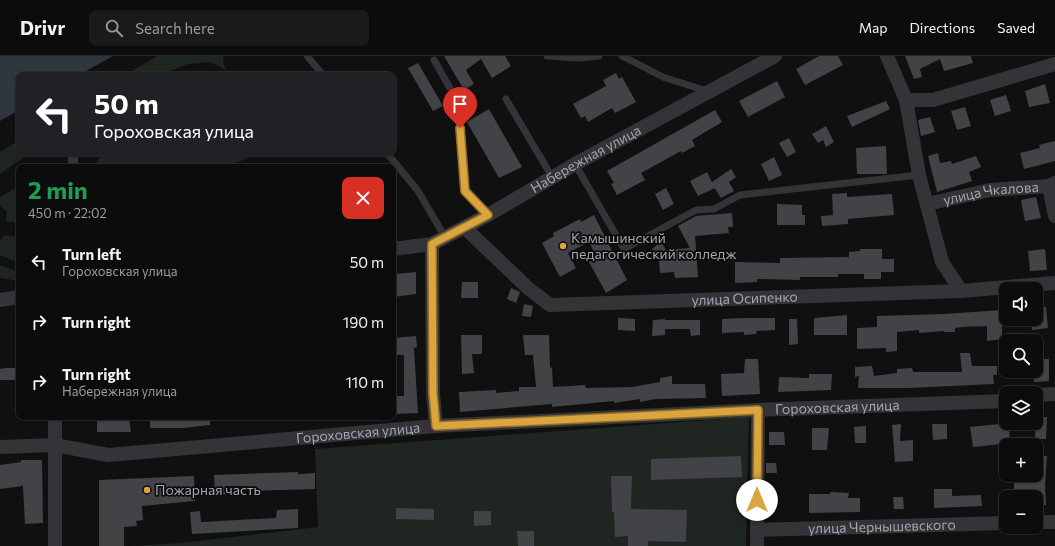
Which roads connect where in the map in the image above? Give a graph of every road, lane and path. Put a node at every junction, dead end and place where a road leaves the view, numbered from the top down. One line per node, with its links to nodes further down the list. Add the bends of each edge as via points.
1 (307, 56): 9 (lane)
2 (547, 56): 3 (lane)
3 (599, 56)
4 (622, 56): 10 (lane, via 663,77)
5 (775, 56): 10 (street, Набережная улица)
6 (887, 56): 12 (street)
7 (434, 60): 21 (lane, via 462,109 460,128 465,191)
8 (1055, 64): 12 (street, via 933,100)
9 (320, 72)
10 (710, 92): 16 (street, Набережная улица)
11 (506, 98): 18 (lane)
12 (906, 100): 17 (street)
13 (389, 156): 15 (lane)
14 (396, 164): 24 (lane, via 418,191)
15 (396, 164)
16 (575, 164): 17 (lane, via 624,249 696,210 714,209 740,195); 18 (street, Набережная улица)
17 (918, 175): 20 (street)
18 (552, 177): 21 (street, Набережная улица)
19 (1052, 184): 20 (street, улица Чкалова, via 990,190); 22 (street)
20 (926, 204): 28 (street, via 942,262)
21 (488, 215): 23 (street, Набережная улица)
22 (1055, 216)
23 (464, 227): 24 (street, Набережная улица); 28 (street, улица Осипенко, via 529,289 550,305)
24 (445, 237): 25 (street, Набережная улица)
25 (432, 244): 26 (street, Набережная улица); 36 (street, via 433,393)
26 (396, 249)
27 (1053, 286): 28 (street, улица Осипенко)
28 (961, 291)
29 (16, 297): 30 (street)
30 (0, 300)
31 (1055, 394): 32 (street)
32 (1043, 395)
33 (999, 401): 34 (street, Гороховская улица)
34 (758, 410): 36 (street, Гороховская улица); 42 (street)
35 (55, 420): 37 (street)
36 (436, 426): 37 (street, Гороховская улица, via 108,455)
37 (55, 444): 38 (street, Гороховская улица); 43 (street)
38 (0, 447)
39 (1043, 522): 40 (street)
40 (1055, 522)
41 (999, 523): 42 (street, улица Чернышевского)
42 (757, 530): 44 (street)
43 (55, 546)
44 (757, 546)

